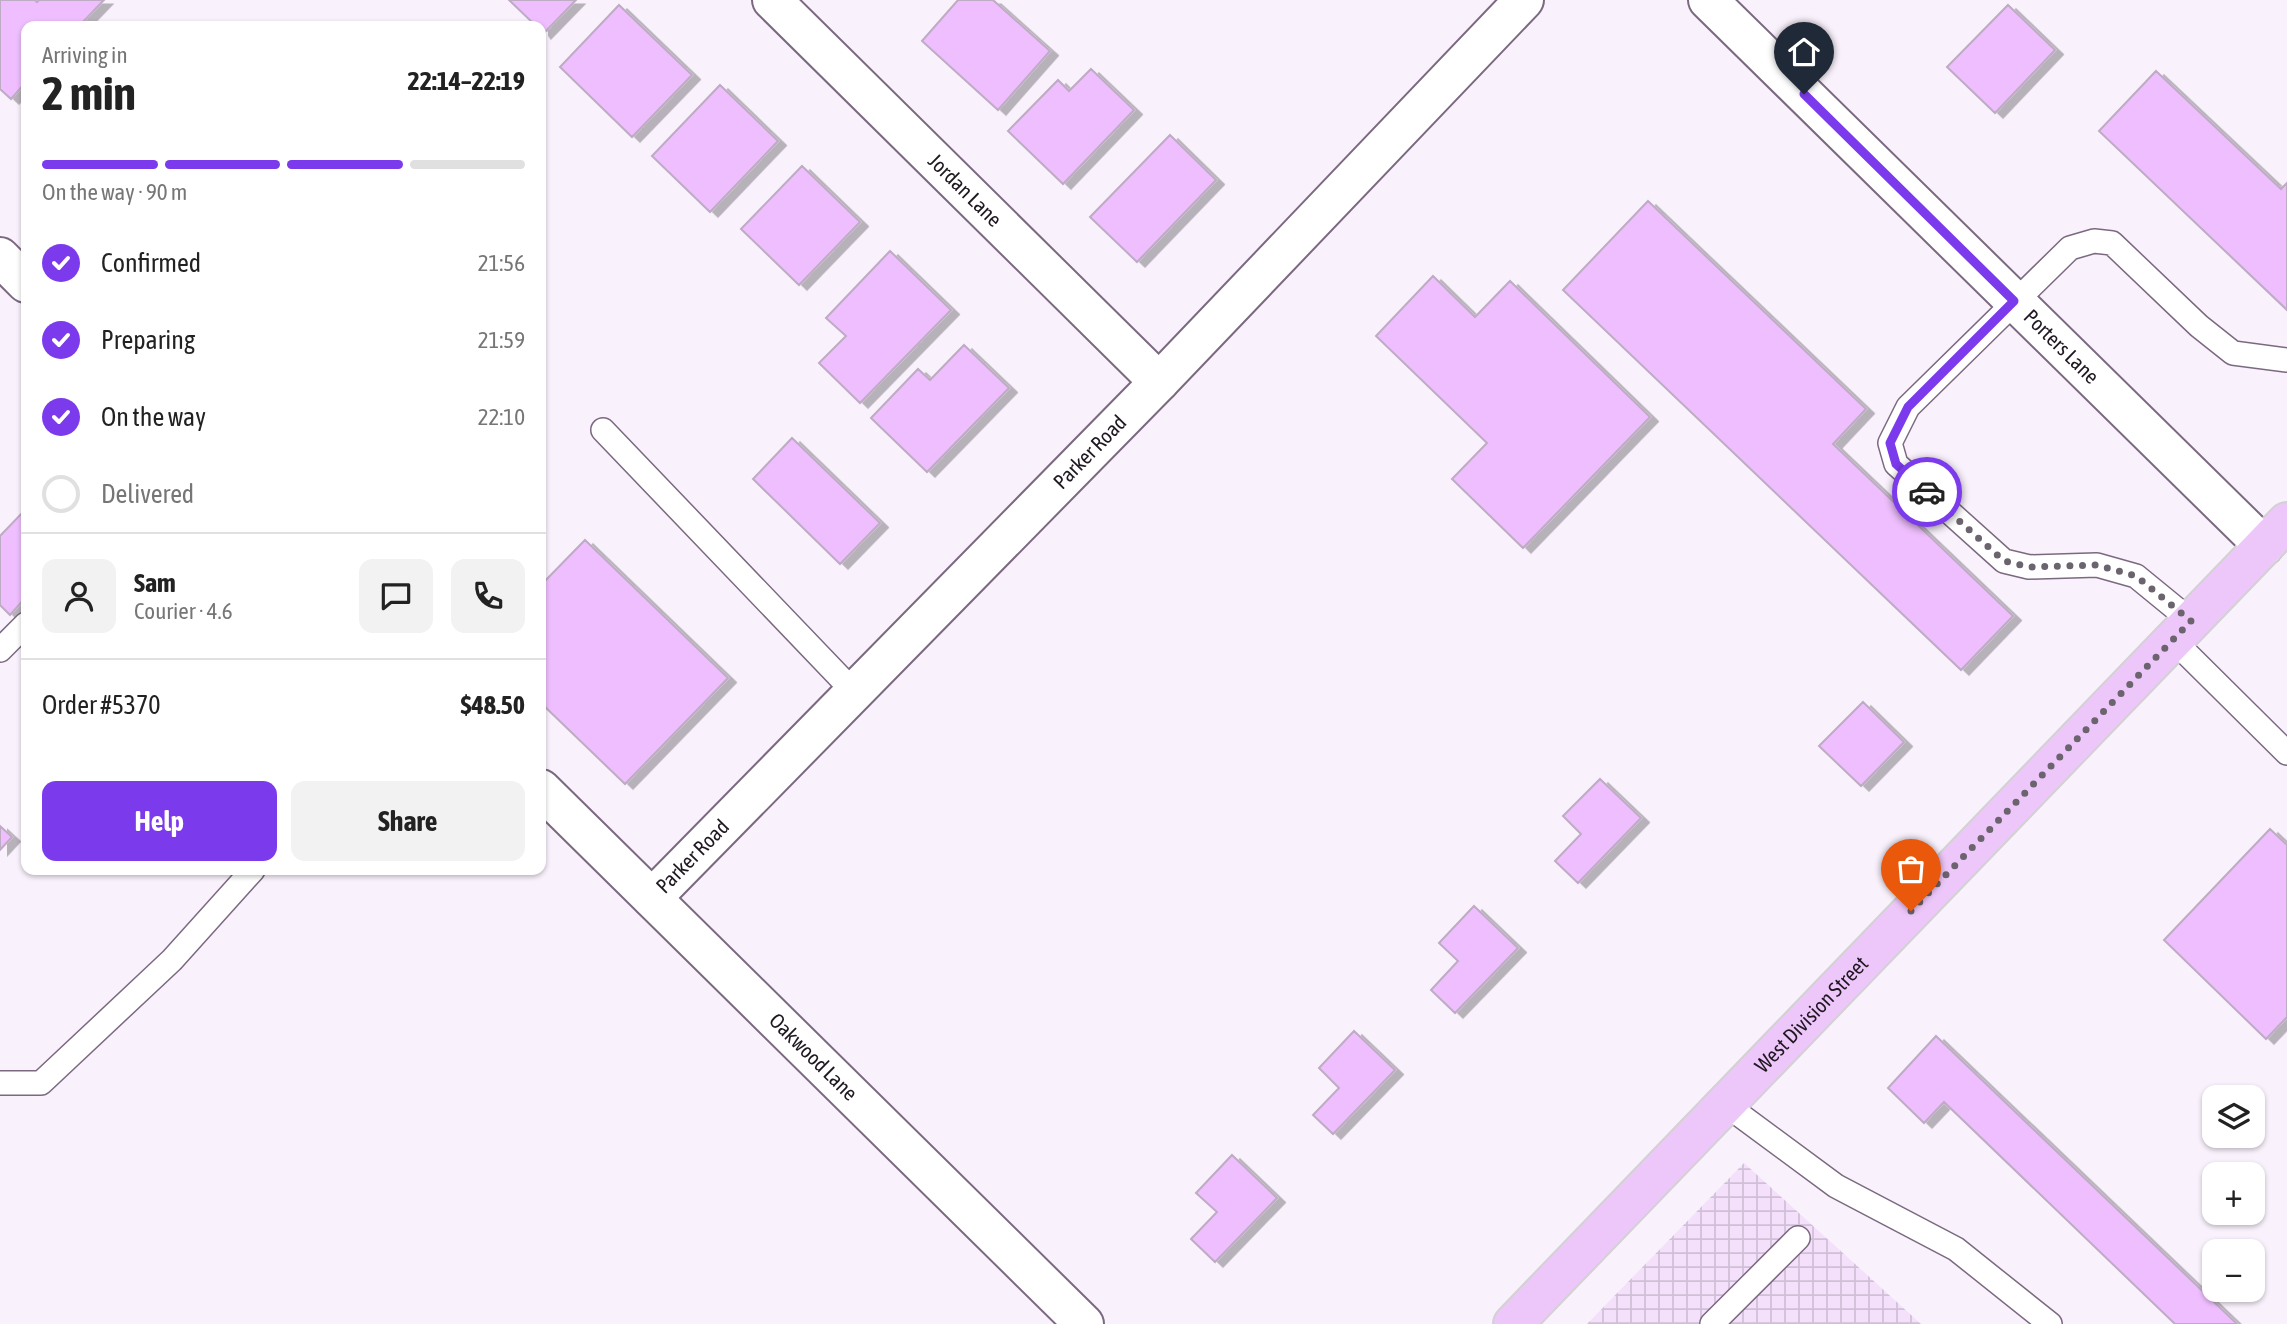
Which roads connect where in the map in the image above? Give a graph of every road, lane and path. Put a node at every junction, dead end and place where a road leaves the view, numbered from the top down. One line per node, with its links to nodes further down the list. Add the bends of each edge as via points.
1 (772, 0): 8 (street, Jordan Lane)
2 (1524, 0): 8 (street, Parker Road)
3 (1709, 0): 6 (street, Porters Lane)
4 (0, 257): 5 (street)
5 (21, 278)
6 (2014, 301): 7 (lane, via 2070,248 2094,241 2112,243 2233,353); 10 (street, Porters Lane); 12 (lane, via 1908,407 1890,443 1896,464 2004,561 2029,567 2097,565 2136,576)
7 (2287, 360)
8 (1159, 382): 14 (street, Parker Road)
9 (603, 430): 14 (lane)
10 (2275, 534): 12 (main road, West Division Street)
11 (21, 629): 13 (lane)
12 (2182, 631): 15 (lane); 20 (main road, West Division Street)
13 (0, 650)
14 (855, 692): 18 (street, Parker Road)
15 (2287, 753)
16 (546, 794): 18 (street, Oakwood Lane)
17 (248, 875): 19 (lane, via 172,960 41,1083)
18 (652, 898): 22 (street, Oakwood Lane)
19 (0, 1083)
20 (1725, 1104): 23 (main road, West Division Street); 25 (lane, via 1836,1186 1956,1249)
21 (1798, 1238): 24 (lane)
22 (1084, 1324)
23 (1513, 1324)
24 (1712, 1324)
25 (2050, 1324)

